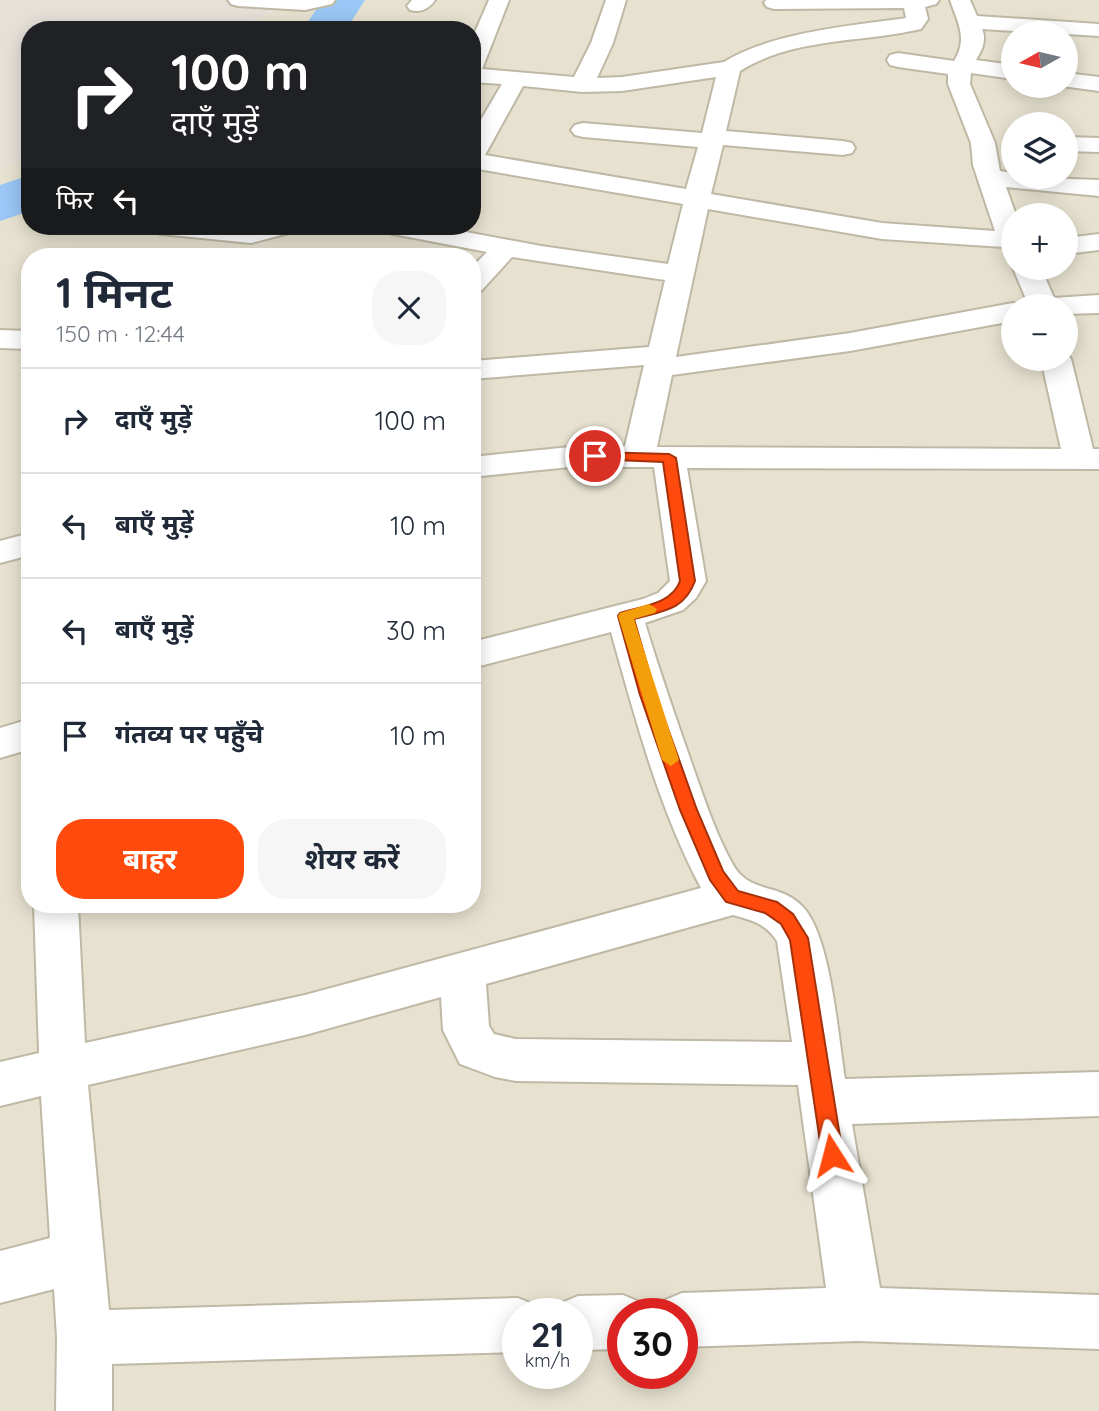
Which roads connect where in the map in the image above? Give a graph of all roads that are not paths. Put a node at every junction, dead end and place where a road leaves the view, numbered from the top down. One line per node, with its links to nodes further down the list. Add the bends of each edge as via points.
1 (238, 0): 2 (street, via 305,4)
2 (325, 0)
3 (499, 0): 9 (street)
4 (616, 0): 17 (street)
5 (923, 1): 7 (street); 7 (street, via 914,6 917,19 913,24 822,36)
6 (965, 11): 8 (street); 11 (street, via 974,36)
7 (756, 30): 17 (street); 19 (street)
8 (1099, 30)
9 (481, 44)
10 (898, 60): 11 (street)
11 (961, 67): 12 (street); 26 (street, via 959,84 964,100 993,143)
12 (1001, 71)
13 (481, 76): 14 (street)
14 (516, 79): 17 (street); 20 (street)
15 (1078, 81): 16 (street)
16 (1099, 84)
17 (592, 85): 18 (street)
18 (583, 130): 19 (street); 25 (street)
19 (712, 139): 23 (street); 28 (street)
20 (481, 141)
21 (1078, 144): 22 (street)
22 (1099, 145)
23 (843, 148)
24 (481, 157): 25 (street)
25 (565, 175): 28 (street)
26 (989, 178): 27 (street); 29 (street)
27 (1099, 188)
28 (697, 198): 32 (street, via 882,232); 38 (street)
29 (1001, 211)
30 (213, 235): 35 (street)
31 (439, 235): 36 (street)
32 (1001, 240)
33 (1099, 242): 34 (street)
34 (1078, 245)
35 (190, 248)
36 (505, 248): 37 (street); 38 (street)
37 (481, 274)
38 (681, 274): 42 (street)
39 (1099, 304): 40 (street)
40 (1078, 305)
41 (1001, 314): 42 (street, via 850,342)
42 (660, 362): 43 (street); 45 (street)
43 (481, 370)
44 (1060, 371): 46 (street)
45 (654, 456): 46 (street); 47 (street, via 551,457); 50 (street, via 688,581 682,594 668,604)
46 (1089, 459)
47 (481, 466)
48 (21, 546): 49 (street)
49 (0, 552)
50 (625, 616): 51 (street); 54 (street, via 688,810 716,875)
51 (481, 653)
52 (21, 737): 53 (street)
53 (0, 743)
54 (733, 897): 56 (street); 58 (street, via 771,907 787,919 799,938)
55 (56, 913): 57 (street)
56 (462, 971): 57 (street, via 305,1015); 58 (street, via 466,1030 477,1049 495,1056)
57 (63, 1068): 59 (street); 61 (street)
58 (822, 1083): 60 (street); 63 (street)
59 (0, 1084)
60 (1099, 1094)
61 (77, 1257): 62 (street); 67 (street)
62 (0, 1277)
63 (857, 1314): 64 (street); 65 (street)
64 (698, 1319)
65 (1099, 1322)
66 (502, 1325): 67 (street)
67 (84, 1338): 68 (street)
68 (84, 1411)

